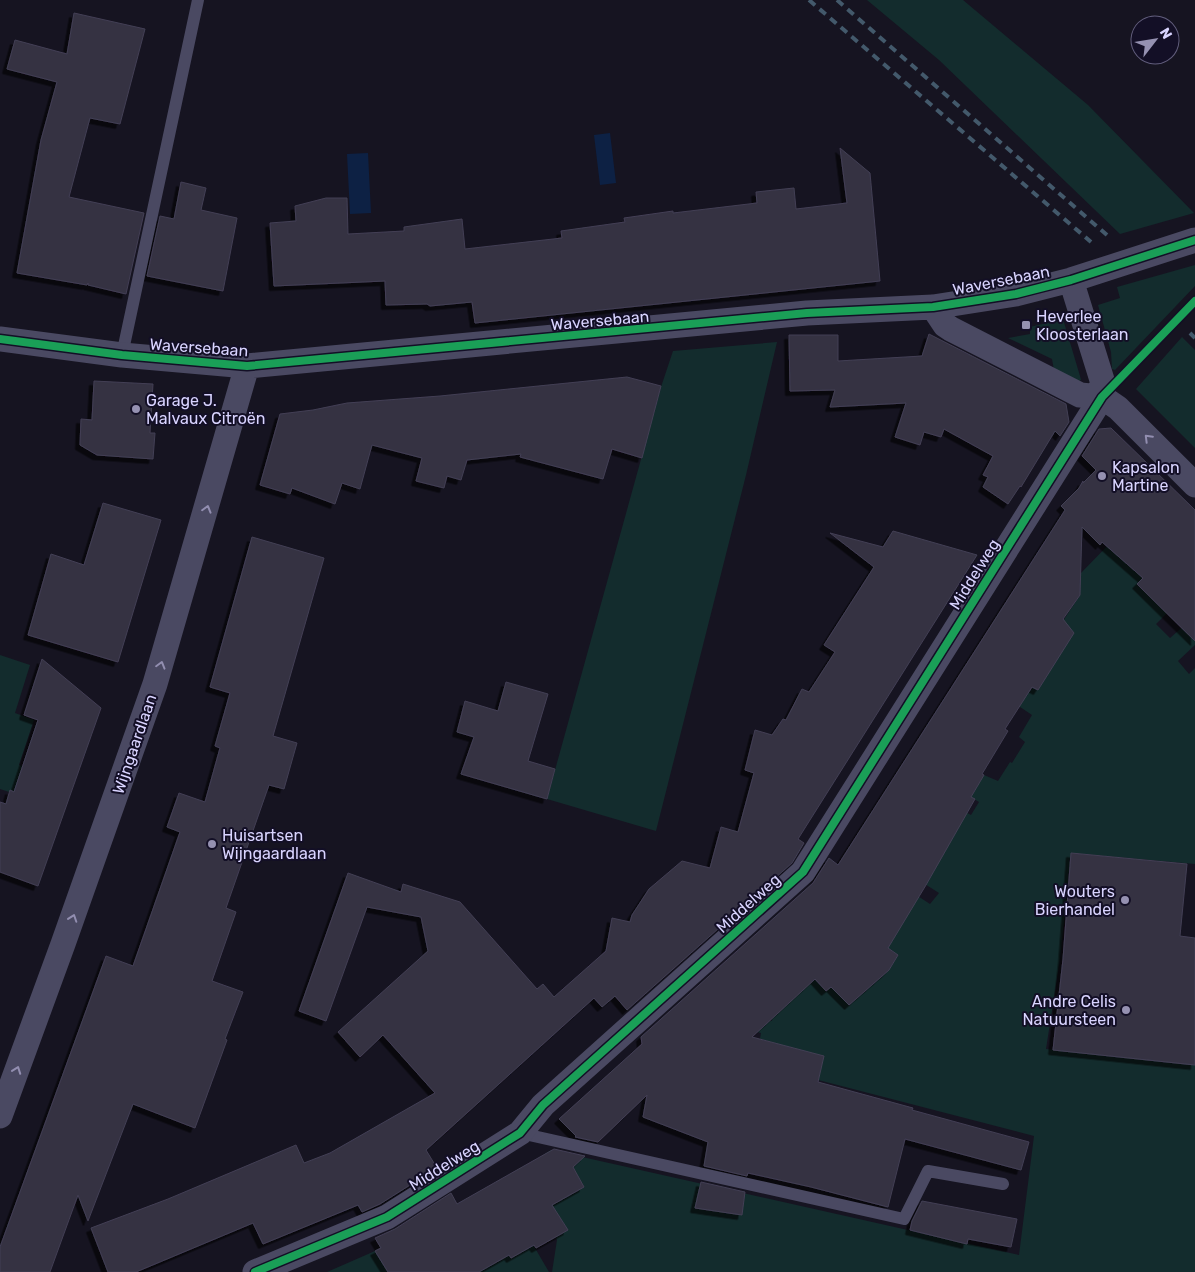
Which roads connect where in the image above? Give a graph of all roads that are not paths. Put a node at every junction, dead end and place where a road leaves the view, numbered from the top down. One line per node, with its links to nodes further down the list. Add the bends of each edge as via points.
1 (198, 0): 6 (lane)
2 (1195, 240): 3 (street, Waversebaan)
3 (1071, 280): 4 (street, Waversebaan, via 1016,294); 8 (street, via 1102,380)
4 (933, 307): 7 (street, Waversebaan, via 807,313); 8 (street, Waversebaan, via 951,329 1080,395)
5 (0, 339): 6 (street, Waversebaan)
6 (122, 355): 7 (street, Waversebaan)
7 (247, 366): 10 (street, Wijngaardlaan, one-way to 7, via 155,684)
8 (1102, 396): 9 (street, one-way to 8); 11 (street, Middelweg, via 803,872 543,1105)
9 (1195, 485)
10 (0, 1116)
11 (520, 1133): 12 (lane, via 904,1219 928,1171); 13 (street, Middelweg, via 387,1217)
12 (1003, 1184)
13 (255, 1272)

